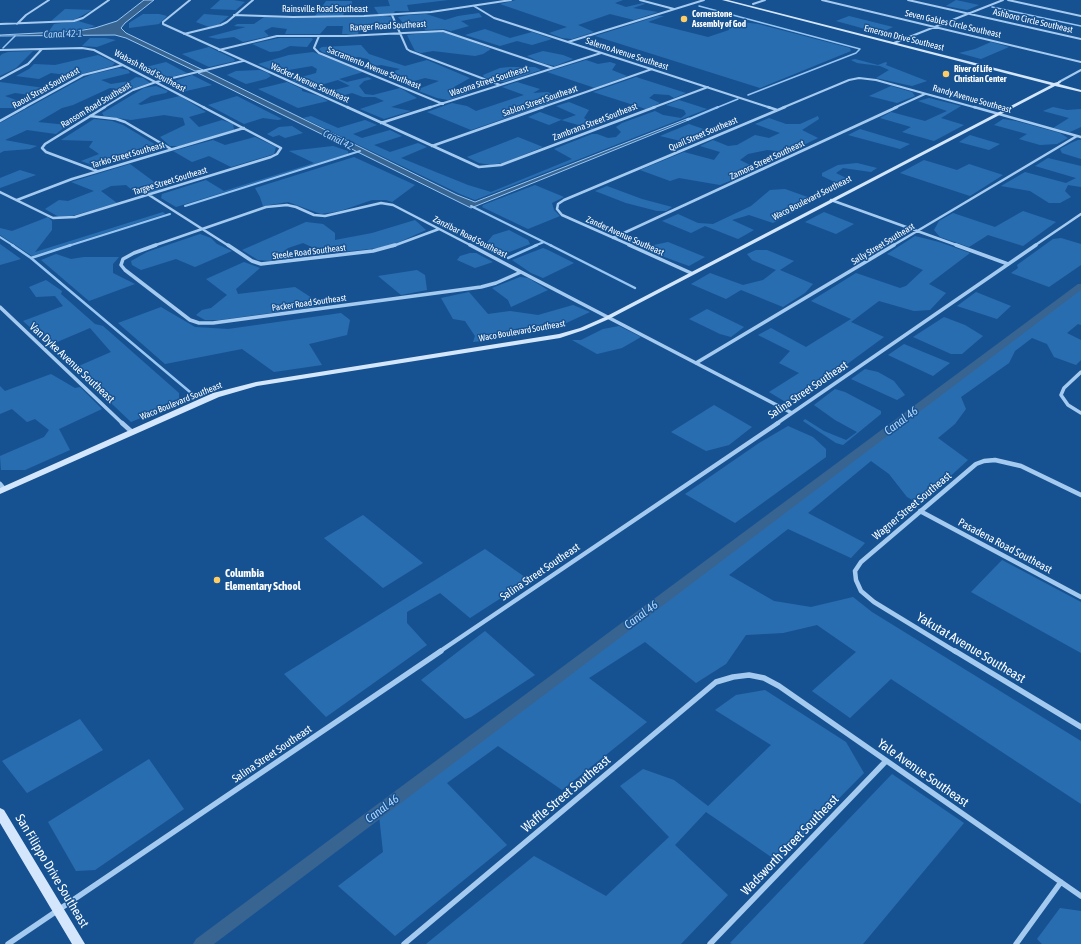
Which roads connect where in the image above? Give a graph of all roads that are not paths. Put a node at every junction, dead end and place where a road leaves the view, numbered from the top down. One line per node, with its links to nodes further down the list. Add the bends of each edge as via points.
1 (49, 0): 23 (street, via 26,14)
2 (109, 0): 23 (street, via 83,18 74,21)
3 (190, 0): 26 (street, Wacker Avenue Southeast, via 163,22 165,26)
4 (253, 0): 19 (street)
5 (511, 0): 16 (street, Rainsville Road Southeast)
6 (640, 0): 17 (street)
7 (704, 0): 17 (street)
8 (724, 0): 31 (street, Emerson Drive Southeast)
9 (736, 0): 15 (street, Emerson Drive Southeast)
10 (765, 0): 15 (street)
11 (823, 0): 24 (street, Seven Gables Circle Southeast)
12 (910, 0): 18 (street, Ashboro Circle Southeast)
13 (1003, 0): 18 (street)
14 (1008, 0): 21 (street)
15 (752, 4): 29 (street, Emerson Drive Southeast)
16 (474, 6): 20 (street, Rainsville Road Southeast); 30 (street, Salerno Avenue Southeast, via 494,18)
17 (674, 9): 30 (street)
18 (969, 14): 24 (street); 28 (street, Ashboro Circle Southeast)
19 (234, 15): 20 (street, Rainsville Road Southeast); 26 (street, via 221,25)
20 (392, 15): 25 (street)
21 (1081, 16)
22 (0, 24): 23 (street)
23 (17, 24)
24 (935, 27): 29 (street); 37 (street, Seven Gables Circle Southeast)
25 (401, 33): 27 (street, Ranger Road Southeast); 39 (street, Ranger Road Southeast, via 451,33); 46 (street, via 410,51)
26 (184, 34): 34 (street, Wacker Avenue Southeast)
27 (319, 36): 34 (street, Ranger Road Southeast, via 277,36); 51 (street, Sacramento Avenue Southeast, via 314,48 319,53)
28 (1081, 39)
29 (900, 41): 31 (street); 45 (street, Emerson Drive Southeast)
30 (567, 42): 35 (street, Salerno Avenue Southeast)
31 (894, 43): 45 (street, Emerson Drive Southeast)
32 (42, 49): 33 (street, Wabash Road Southeast); 38 (street, Wabash Road Southeast, via 89,48); 43 (street, via 28,64)
33 (0, 50)
34 (219, 50): 36 (street, Wacker Avenue Southeast)
35 (602, 53): 39 (street, Wacona Street Southeast); 40 (street, Salerno Avenue Southeast)
36 (243, 61): 44 (street, Ransom Road Southeast); 56 (street, Wacker Avenue Southeast)
37 (1081, 62)
38 (124, 65): 44 (street, Wabash Road Southeast); 55 (street, Raoul Street Southeast, via 83,75)
39 (553, 68): 46 (street, Wacona Street Southeast)
40 (652, 69): 47 (street, Salerno Avenue Southeast); 59 (street, Sablon Street Southeast)
41 (1081, 70): 45 (street, Waco Boulevard Southeast)
42 (859, 78): 50 (street, Randy Avenue Southeast, via 876,80); 52 (street, Quail Street Southeast)
43 (0, 79)
44 (156, 82): 54 (street, Ransom Road Southeast, via 133,90); 57 (street, Wabash Road Southeast)
45 (1056, 83): 48 (street, Emerson Drive Southeast); 49 (street, Emerson Drive Southeast); 53 (street, Waco Boulevard Southeast)
46 (500, 85): 51 (street, Wacona Street Southeast)
47 (708, 87): 52 (street, Salerno Avenue Southeast); 62 (street, Zambrana Street Southeast, via 501,165)
48 (1081, 87)
49 (1081, 91)
50 (926, 94): 53 (street, Randy Avenue Southeast); 73 (street, Zamora Street Southeast)
51 (443, 104): 56 (street, Wacona Street Southeast)
52 (778, 110): 68 (street, Quail Street Southeast, via 564,200)
53 (997, 114): 58 (street, Randy Avenue Southeast); 67 (street, Waco Boulevard Southeast)
54 (90, 116): 60 (street, via 125,122); 63 (street, Ransom Road Southeast, via 42,148 46,152)
55 (0, 121)
56 (382, 123): 59 (street, Wacker Avenue Southeast)
57 (245, 128): 60 (street, Tarkio Street Southeast); 61 (street, Wabash Road Southeast, via 277,145)
58 (1079, 136): 72 (street, Sally Street Southeast)
59 (432, 146): 62 (street, Wacker Avenue Southeast, via 472,164)
60 (171, 149): 63 (street, Tarkio Street Southeast)
61 (281, 150): 65 (street, Targee Street Southeast, via 271,157)
62 (486, 167)
63 (97, 171): 66 (street, Tarkio Street Southeast)
64 (0, 192): 66 (street)
65 (149, 195): 66 (street, Targee Street Southeast, via 75,218 62,219 53,218); 70 (street, Steele Road Southeast)
66 (17, 200)
67 (830, 200): 72 (street); 77 (street, Waco Boulevard Southeast)
68 (556, 209): 73 (street, Zander Avenue Southeast, via 562,215)
69 (1081, 214): 75 (street, Salina Street Southeast)
70 (203, 229): 71 (street, Zanzibar Road Southeast, via 278,205 292,206 314,216 325,216 363,205 381,203 393,205); 71 (street, Steele Road Southeast, via 252,261 272,264 391,248); 74 (street, Zanzibar Road Southeast)
71 (439, 229): 76 (street, Zanzibar Road Southeast)
72 (918, 232): 75 (street); 80 (street, Sally Street Southeast)
73 (613, 238): 77 (street, Zander Avenue Southeast)
74 (123, 259): 76 (street, Packer Road Southeast, via 121,265 125,270 190,320 199,323 481,287)
75 (1008, 264): 82 (street, Salina Street Southeast)
76 (521, 272): 79 (street, Zanzibar Road Southeast)
77 (690, 273): 79 (street, Waco Boulevard Southeast)
78 (0, 307): 84 (street, Van Dyke Avenue Southeast)
79 (607, 318): 80 (street, Zanzibar Road Southeast); 84 (street, Waco Boulevard Southeast, via 560,336 256,384 216,395)
80 (696, 363): 82 (street, Zanzibar Road Southeast)
81 (1081, 372): 83 (street, via 1064,388 1061,395 1068,405)
82 (792, 413): 96 (street, Salina Street Southeast)
83 (1081, 413)
84 (132, 432): 85 (street, Waco Boulevard Southeast)
85 (1, 488)
86 (1081, 495): 87 (street, Wagner Street Southeast, via 1021,466 995,460 984,461 976,464)
87 (920, 511): 88 (street, Wagner Street Southeast, via 861,562 855,571); 89 (street, Pasadena Road Southeast)
88 (856, 580): 91 (street, Yakutat Avenue Southeast, via 861,591 874,602)
89 (1081, 597)
90 (749, 675): 92 (street, Yale Avenue Southeast, via 764,678 779,686); 99 (street, Waffle Street Southeast, via 716,682)
91 (1081, 727)
92 (886, 760): 94 (street, Yale Avenue Southeast); 100 (street, Wadsworth Street Southeast)
93 (0, 813): 96 (street, San Filippo Drive Southeast)
94 (1061, 882): 95 (street, Yale Avenue Southeast); 101 (street)
95 (1081, 896)
96 (59, 911): 97 (street, Salina Street Southeast); 98 (street, San Filippo Drive Southeast)
97 (8, 944)
98 (79, 944)
99 (404, 944)
100 (710, 944)
101 (1016, 944)

